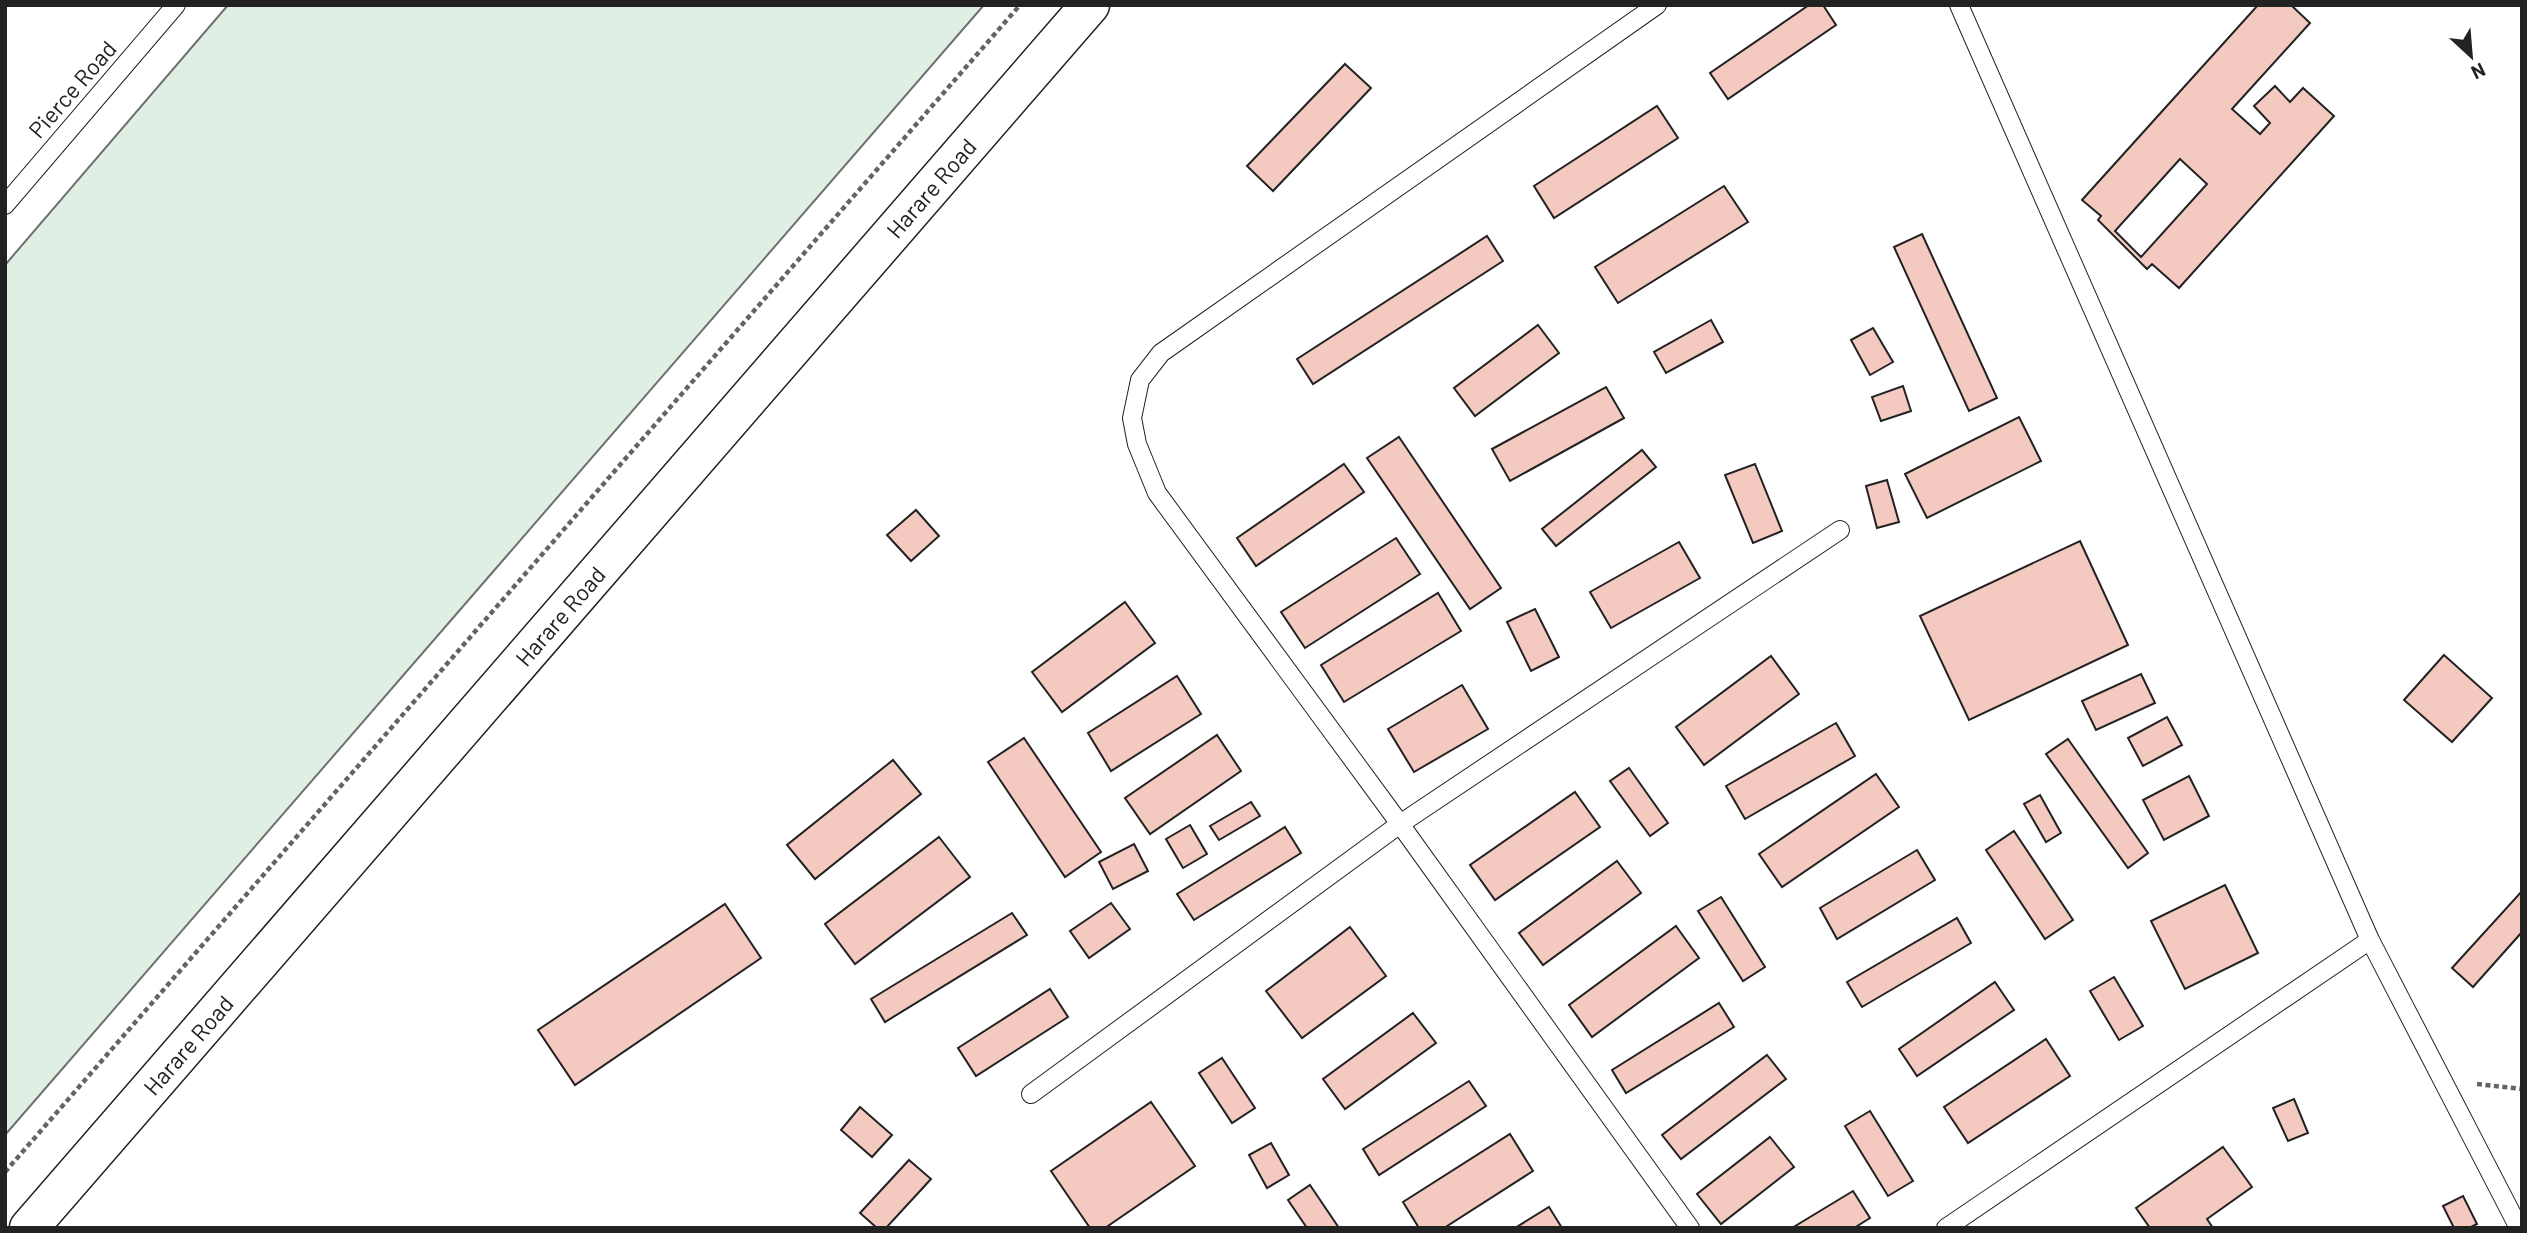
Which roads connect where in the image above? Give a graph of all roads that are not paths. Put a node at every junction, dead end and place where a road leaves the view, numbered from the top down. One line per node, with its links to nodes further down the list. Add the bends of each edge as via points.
1 (176, 5): 5 (lane, Pierce Road)
2 (1090, 5): 10 (highway, Harare Road)
3 (1657, 5): 7 (lane, via 1161,353 1140,380 1132,418 1157,494)
4 (1959, 5): 8 (lane)
5 (5, 205)
6 (1840, 530): 7 (lane)
7 (1400, 824): 9 (lane); 11 (lane)
8 (2370, 940): 12 (lane); 13 (lane)
9 (1031, 1094)
10 (29, 1228)
11 (1690, 1228)
12 (1946, 1228)
13 (2519, 1228)

